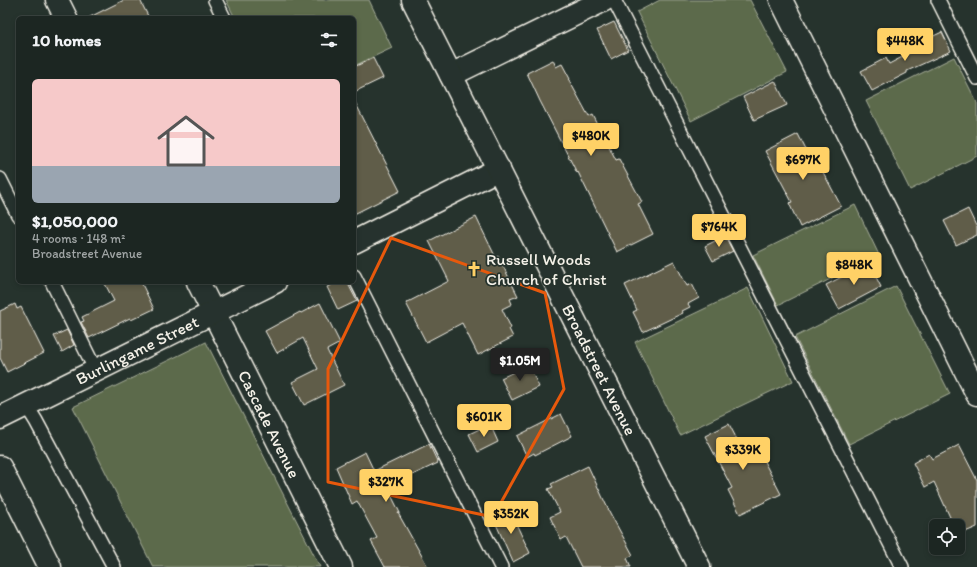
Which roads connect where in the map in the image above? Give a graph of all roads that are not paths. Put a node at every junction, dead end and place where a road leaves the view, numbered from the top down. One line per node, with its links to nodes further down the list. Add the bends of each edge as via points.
1 (57, 0): 8 (street)
2 (215, 0): 9 (lane)
3 (413, 0): 10 (street, Broadstreet Avenue)
4 (604, 0): 10 (street)
5 (614, 0): 31 (lane)
6 (781, 0): 22 (street)
7 (938, 0): 11 (lane)
8 (65, 16)
9 (223, 16)
10 (451, 75): 12 (street, Broadstreet Avenue)
11 (977, 78)
12 (499, 169): 15 (street); 30 (street, Broadstreet Avenue)
13 (0, 179): 14 (lane)
14 (16, 211)
15 (356, 241)
16 (356, 280): 29 (lane)
17 (53, 284): 21 (lane)
18 (199, 284): 20 (street, Cascade Avenue)
19 (271, 284): 20 (street, Burlingame Street)
20 (213, 313): 21 (street, Burlingame Street); 28 (street, Cascade Avenue)
21 (96, 371): 23 (street, Burlingame Street)
22 (977, 394)
23 (26, 405): 24 (street, Burlingame Street); 27 (lane)
24 (0, 418)
25 (0, 467): 26 (street)
26 (50, 567)
27 (114, 567)
28 (341, 567)
29 (501, 567)
30 (699, 567)
31 (902, 567)

